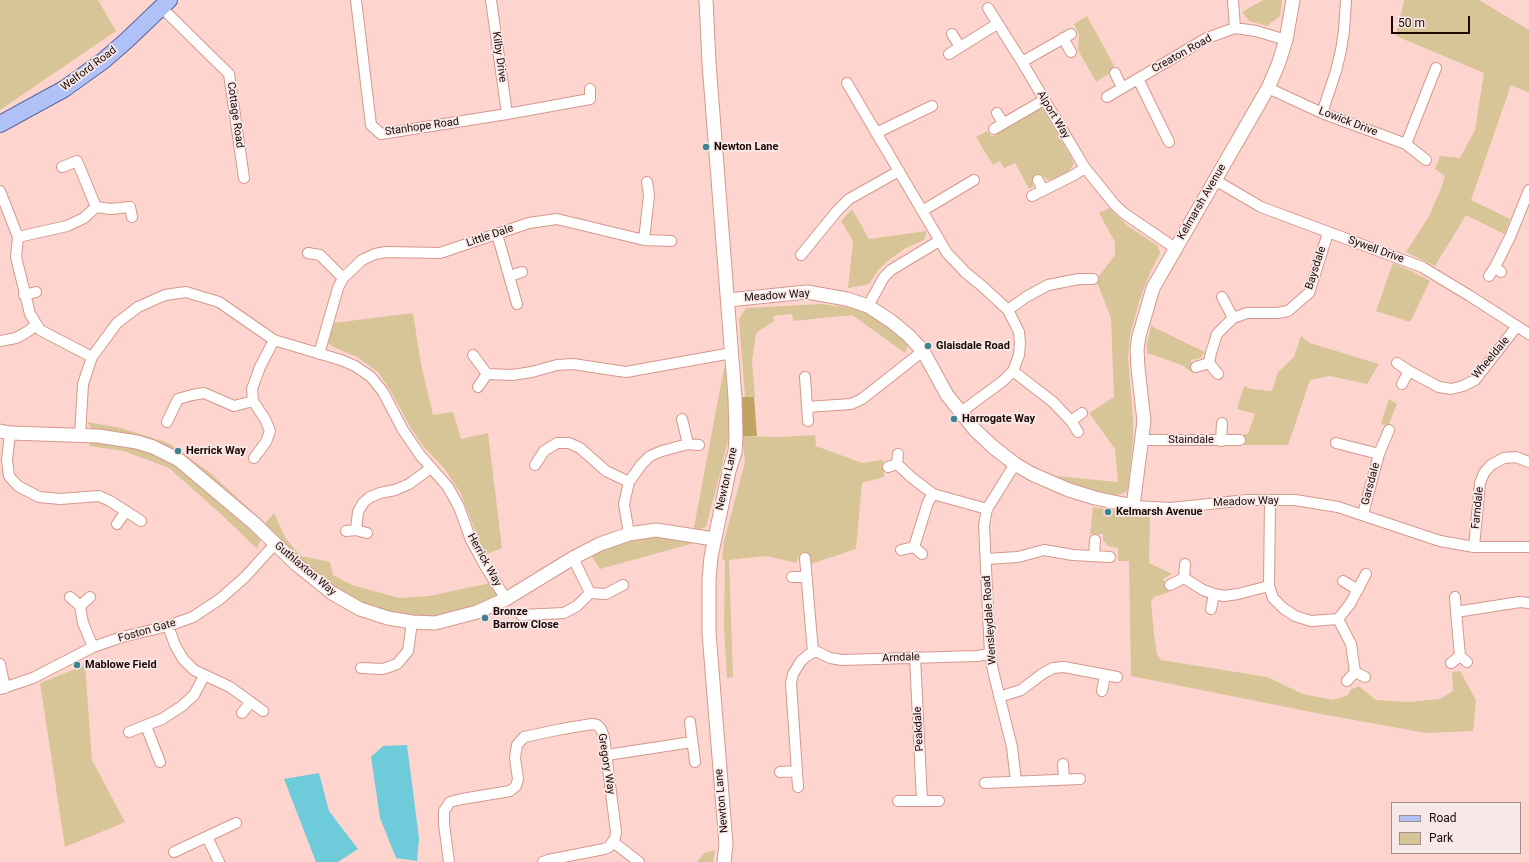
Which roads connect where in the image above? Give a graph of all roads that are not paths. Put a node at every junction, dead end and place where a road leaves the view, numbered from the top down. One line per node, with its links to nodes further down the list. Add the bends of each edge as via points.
1 (356, 0): 29 (street, Stanhope Road, via 371,125 381,134)
2 (490, 0): 29 (street, Kilby Drive)
3 (706, 0): 71 (street, Newton Lane)
4 (1233, 0): 10 (street)
5 (1293, 0): 12 (street, Kelmarsh Avenue)
6 (1346, 0): 28 (street, via 1341,50)
7 (166, 4): 31 (main road, Welford Road, via 109,56 64,89); 40 (street, Cottage Road, via 229,74)
8 (988, 8): 9 (street, Alport Way)
9 (997, 24): 13 (street); 16 (street, Alport Way)
10 (1235, 28): 12 (street, Creaton Road); 19 (street, Creaton Road, via 1207,38)
11 (952, 34): 13 (street)
12 (1286, 40): 22 (street, Kelmarsh Avenue)
13 (960, 47): 15 (street)
14 (1071, 52): 16 (street, via 1067,36)
15 (949, 54)
16 (1022, 62): 25 (street, Alport Way)
17 (1436, 68): 35 (street)
18 (1115, 74): 21 (street)
19 (1138, 79): 21 (street, Creaton Road); 34 (street)
20 (847, 83): 33 (street)
21 (1122, 88): 23 (street, Creaton Road)
22 (1268, 88): 28 (street, Lowick Drive); 43 (street, Kelmarsh Avenue)
23 (1107, 97)
24 (591, 98): 29 (street, Stanhope Road)
25 (1044, 100): 30 (street); 38 (street, Alport Way)
26 (932, 106): 33 (street)
27 (997, 113): 30 (street)
28 (1322, 113): 35 (street, Lowick Drive)
29 (507, 114)
30 (1003, 123): 32 (street)
31 (0, 124)
32 (994, 129)
33 (876, 133): 39 (street)
34 (1169, 142)
35 (1406, 144): 36 (street, Lowick Drive)
36 (1426, 160)
37 (62, 167): 51 (street, via 77,161)
38 (1085, 168): 45 (street); 60 (street, Alport Way, via 1125,214)
39 (899, 171): 52 (street); 62 (street, via 849,199)
40 (244, 178)
41 (974, 180): 52 (street)
42 (1038, 180): 45 (street)
43 (1215, 180): 54 (street, Sywell Drive, via 1260,207); 60 (street, Kelmarsh Avenue)
44 (647, 182): 49 (street)
45 (1043, 190): 50 (street)
46 (1529, 190): 65 (street, via 1498,270)
47 (0, 191): 56 (street)
48 (660, 193): 49 (street)
49 (649, 195): 57 (street)
50 (1032, 196)
51 (96, 207): 53 (street, via 130,207); 56 (street, via 84,218 67,226)
52 (922, 211): 59 (street)
53 (132, 217)
54 (1328, 233): 75 (street, Baysdale, via 1309,293 1288,311 1246,313); 77 (street, Sywell Drive, via 1422,267)
55 (497, 234): 57 (street, Little Dale, via 529,223 557,219); 64 (street); 66 (street, Little Dale, via 440,253 375,254 362,260)
56 (18, 237): 69 (street, via 16,257)
57 (644, 240): 58 (street, Little Dale)
58 (671, 241)
59 (939, 242): 73 (street, via 891,270 884,277); 74 (street, via 966,273)
60 (1175, 248): 109 (street, Kelmarsh Avenue, via 1153,288 1139,336 1138,368 1144,421)
61 (308, 253): 66 (street, via 322,252)
62 (801, 254)
63 (522, 272): 64 (street)
64 (510, 276): 72 (street)
65 (1489, 276)
66 (343, 278): 83 (street, Little Dale)
67 (1093, 279): 74 (street, via 1048,285)
68 (36, 292): 69 (street)
69 (24, 295): 76 (street)
70 (1222, 297): 75 (street)
71 (728, 300): 73 (street, Meadow Way, via 807,292 847,299); 82 (street, Newton Lane)
72 (517, 304)
73 (868, 306): 81 (street, Meadow Way, via 891,321)
74 (1008, 310): 89 (street, via 1019,332 1020,343)
75 (1233, 318): 86 (street, via 1217,334)
76 (36, 325): 80 (street, via 16,338); 85 (street, via 40,330)
77 (1517, 326): 78 (street, Sywell Drive); 90 (street, Wheeldale, via 1475,380 1463,386 1439,387)
78 (1529, 334)
79 (274, 340): 83 (street, Herrick Way); 85 (street, Herrick Way, via 219,302 186,292 165,295 138,307 117,323); 96 (street, via 252,389)
80 (0, 341)
81 (923, 351): 97 (street, via 862,399 851,404); 98 (street, Meadow Way, via 947,395)
82 (732, 353): 91 (street, via 626,372 573,364 512,375); 136 (street, Newton Lane, via 735,444)
83 (319, 354): 121 (street, Herrick Way, via 355,366 371,377 383,392 403,430)
84 (473, 355): 91 (street)
85 (92, 358): 108 (street, Herrick Way, via 83,384)
86 (1210, 363): 88 (street); 92 (street)
87 (1397, 363): 90 (street, Wheeldale)
88 (1196, 367)
89 (1013, 371): 98 (street); 102 (street, via 1053,402)
90 (1409, 371): 94 (street)
91 (487, 374): 95 (street)
92 (1218, 374)
93 (805, 377): 97 (street)
94 (1402, 384)
95 (478, 387)
96 (253, 401): 103 (street, via 234,406 204,393 192,395 172,403); 116 (street, via 270,431 266,442)
97 (807, 407): 101 (street)
98 (961, 412): 119 (street, Meadow Way, via 975,430)
99 (1082, 413): 102 (street)
100 (682, 419): 112 (street)
101 (808, 421)
102 (1071, 421): 107 (street)
103 (167, 422)
104 (1222, 423): 111 (street)
105 (1389, 430): 115 (street, Garsdale)
106 (5, 432): 108 (street, Guthlaxton Way); 122 (street)
107 (1078, 432)
108 (80, 436): 138 (street, Guthlaxton Way, via 137,442 179,460 255,524)
109 (1142, 440): 111 (street, Staindale); 126 (street, Kelmarsh Avenue)
110 (1240, 440): 111 (street, Staindale)
111 (1221, 441)
112 (688, 444): 114 (street); 123 (street, via 650,456)
113 (1336, 444): 115 (street, Garsdale)
114 (699, 445)
115 (1379, 454): 129 (street, Garsdale)
116 (254, 458)
117 (894, 462): 124 (street)
118 (1529, 462): 140 (street, Farndale, via 1516,457 1504,458 1491,465 1484,473 1480,483)
119 (1015, 464): 126 (street, Meadow Way, via 1069,490); 127 (street, Wensleydale Road)
120 (535, 465): 123 (street, via 544,451 557,443 569,443 580,448 606,472)
121 (431, 468): 132 (street, via 409,484 370,497 358,512); 164 (street, Herrick Way, via 448,487 459,507 471,540)
122 (5, 477): 128 (street, via 39,497 60,499 99,496)
123 (629, 482): 135 (street, via 624,504)
124 (933, 494): 127 (street); 139 (street, via 928,502)
125 (1270, 500): 126 (street, Meadow Way, via 1171,508); 129 (street, Meadow Way, via 1295,500); 157 (street)
126 (1133, 506)
127 (987, 508): 148 (street, Wensleydale Road, via 984,525)
128 (126, 511): 130 (street); 131 (street)
129 (1363, 514): 140 (street, Meadow Way, via 1440,541)
130 (141, 521)
131 (117, 524)
132 (356, 530): 133 (street); 134 (street)
133 (346, 532)
134 (367, 533)
135 (629, 534): 136 (street, Guthlaxton Way, via 656,530); 146 (street, Guthlaxton Way, via 600,544)
136 (714, 539): 218 (street, Newton Lane, via 709,580 709,633 726,844)
137 (1095, 540): 144 (street)
138 (274, 544): 171 (street, Guthlaxton Way, via 332,593 360,609); 172 (street, Foston Gate, via 245,577 220,599 194,617)
139 (914, 547): 142 (street); 143 (street)
140 (1474, 547): 141 (street, Meadow Way)
141 (1529, 547)
142 (901, 550)
143 (922, 554)
144 (1094, 556): 145 (street); 148 (street, via 1044,550 1018,557)
145 (1110, 557)
146 (574, 558): 159 (street); 164 (street, Guthlaxton Way)
147 (805, 558): 151 (street)
148 (986, 559): 175 (street, Wensleydale Road)
149 (1185, 564): 153 (street)
150 (1366, 574): 158 (street)
151 (806, 577): 152 (street); 174 (street)
152 (792, 578)
153 (1184, 578): 156 (street); 160 (street)
154 (1343, 581): 158 (street)
155 (623, 585): 159 (street, via 606,594)
156 (1170, 585)
157 (1269, 586): 160 (street, via 1238,594); 170 (street, via 1273,598 1295,616 1310,621)
158 (1358, 590): 170 (street, via 1346,611)
159 (590, 593): 169 (street, via 577,606 564,613)
160 (1214, 594): 167 (street)
161 (70, 597): 166 (street)
162 (90, 597): 166 (street)
163 (1455, 597): 168 (street)
164 (506, 599): 171 (street, Guthlaxton Way, via 456,619 435,623)
165 (1529, 603): 168 (street, via 1520,602)
166 (80, 606): 173 (street, via 83,623)
167 (1211, 609)
168 (1456, 612): 177 (street, via 1463,659)
169 (521, 616)
170 (1338, 619): 180 (street, via 1352,644)
171 (412, 622): 179 (street, via 408,651 397,664 383,669)
172 (168, 626): 173 (street, Foston Gate); 182 (street, via 182,659)
173 (93, 647): 186 (street, Foston Gate, via 33,678)
174 (813, 652): 176 (street, Arndale, via 842,660); 200 (street, via 792,674)
175 (990, 654): 176 (street, Arndale); 188 (street, Wensleydale Road)
176 (915, 657): 208 (street, Peakdale)
177 (1451, 663)
178 (0, 664): 186 (street)
179 (361, 668)
180 (1355, 672): 183 (street); 185 (street)
181 (1105, 675): 184 (street); 187 (street); 188 (street, via 1064,666 1053,668 1021,690)
182 (204, 676): 189 (street, via 230,687); 193 (street, via 194,694 182,706)
183 (1365, 676)
184 (1117, 677)
185 (1348, 681)
186 (2, 689)
187 (1102, 691)
188 (999, 696): 204 (street, Wensleydale Road, via 1012,747)
189 (251, 702): 190 (street); 191 (street)
190 (263, 711)
191 (242, 713)
192 (690, 722): 195 (street)
193 (146, 726): 194 (street); 197 (street)
194 (129, 732)
195 (692, 742): 196 (street); 198 (street)
196 (607, 755): 212 (street, Gregory Way, via 616,832); 215 (street, Gregory Way, via 604,737 597,725 524,737 516,746 516,786 510,791 450,802 444,811)
197 (160, 762)
198 (695, 762)
199 (1063, 764): 202 (street)
200 (796, 771): 201 (street); 206 (street)
201 (780, 772)
202 (1064, 779): 203 (street); 204 (street)
203 (1080, 779)
204 (1016, 782): 205 (street)
205 (985, 783)
206 (798, 787)
207 (898, 801): 208 (street)
208 (922, 801): 209 (street)
209 (939, 801)
210 (236, 823): 211 (street)
211 (207, 837): 213 (street); 214 (street)
212 (613, 842): 216 (street, via 604,849); 217 (street)
213 (174, 852)
214 (219, 862)
215 (449, 862)
216 (542, 862)
217 (639, 862)
218 (724, 862)

